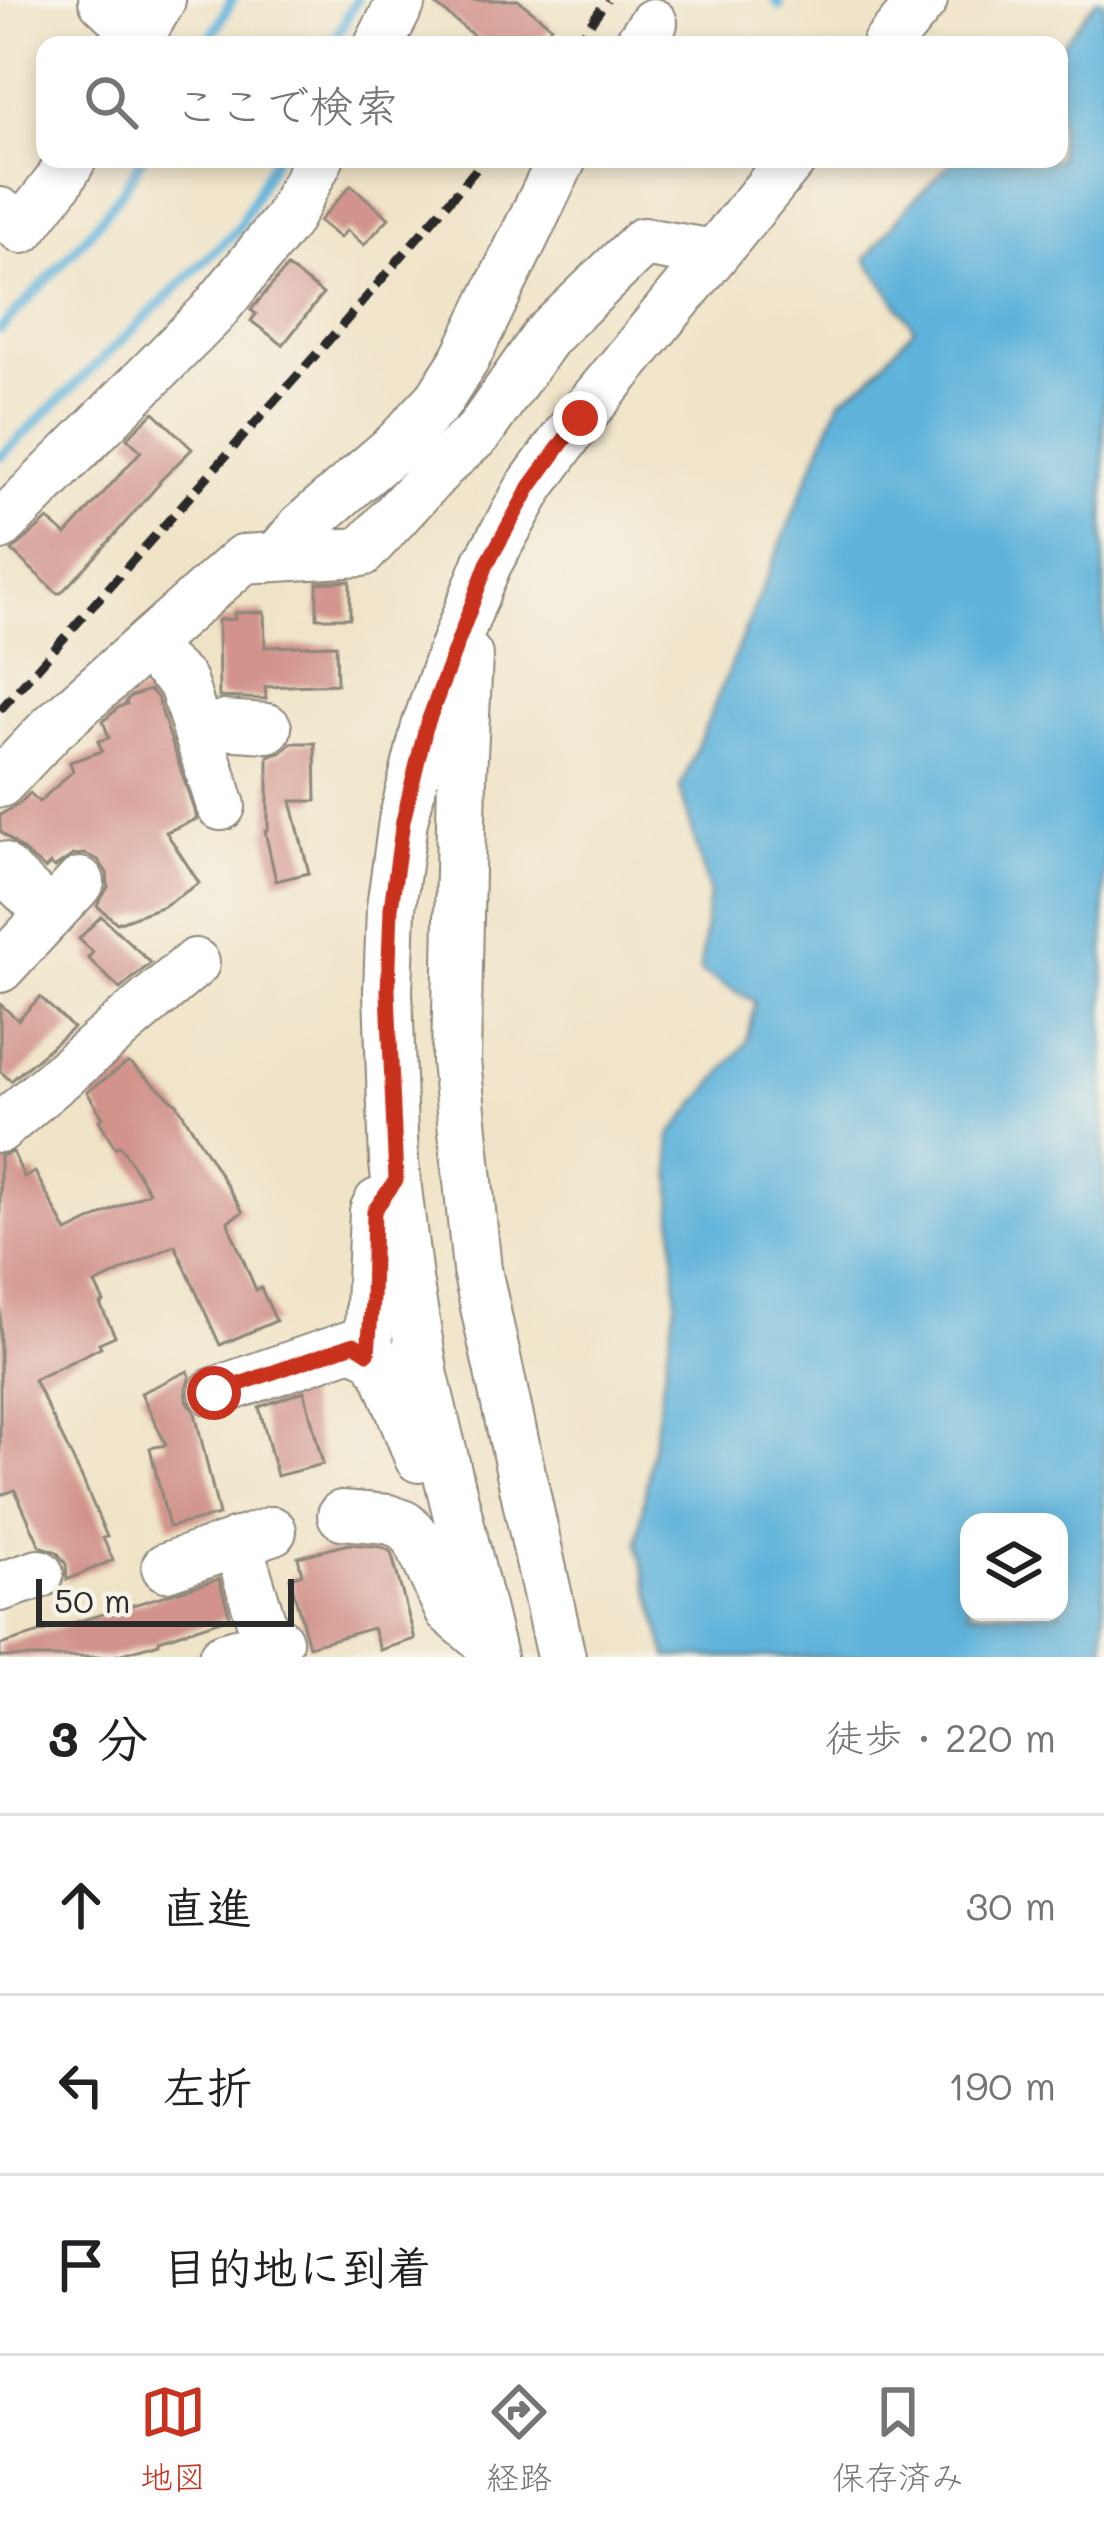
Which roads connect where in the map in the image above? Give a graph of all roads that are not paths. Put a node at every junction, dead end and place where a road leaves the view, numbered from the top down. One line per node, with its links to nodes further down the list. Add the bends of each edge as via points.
1 (103, 0): 4 (street)
2 (402, 0): 5 (street)
3 (923, 0): 6 (street)
4 (145, 27)
5 (384, 36)
6 (893, 36)
7 (66, 168): 11 (street, via 22,229)
8 (314, 168): 13 (street, via 287,220 211,314)
9 (558, 168): 14 (street, via 439,400)
10 (785, 168): 12 (street)
11 (0, 212)
12 (714, 254): 14 (street, via 643,242 546,336 478,433 362,552); 15 (street, via 530,487)
13 (0, 526)
14 (278, 556): 16 (street, via 243,559)
15 (471, 603): 25 (street, via 426,727 391,908); 33 (street, via 456,1061 477,1270)
16 (146, 647): 18 (street, via 182,681); 19 (street)
17 (267, 728): 18 (street, via 222,725)
18 (199, 735): 20 (street)
19 (0, 783)
20 (221, 806)
21 (0, 866): 23 (street, via 65,897)
22 (195, 963): 24 (street)
23 (0, 968)
24 (0, 1128)
25 (396, 1180): 26 (street, via 374,1211); 28 (street, via 424,1376)
26 (368, 1353): 27 (street, via 354,1344); 28 (street, via 387,1376 432,1483)
27 (214, 1393)
28 (457, 1510): 32 (street)
29 (342, 1515): 32 (street, via 404,1525 449,1610)
30 (166, 1567): 31 (street, via 254,1537)
31 (256, 1647)
32 (491, 1651)
33 (561, 1657)

